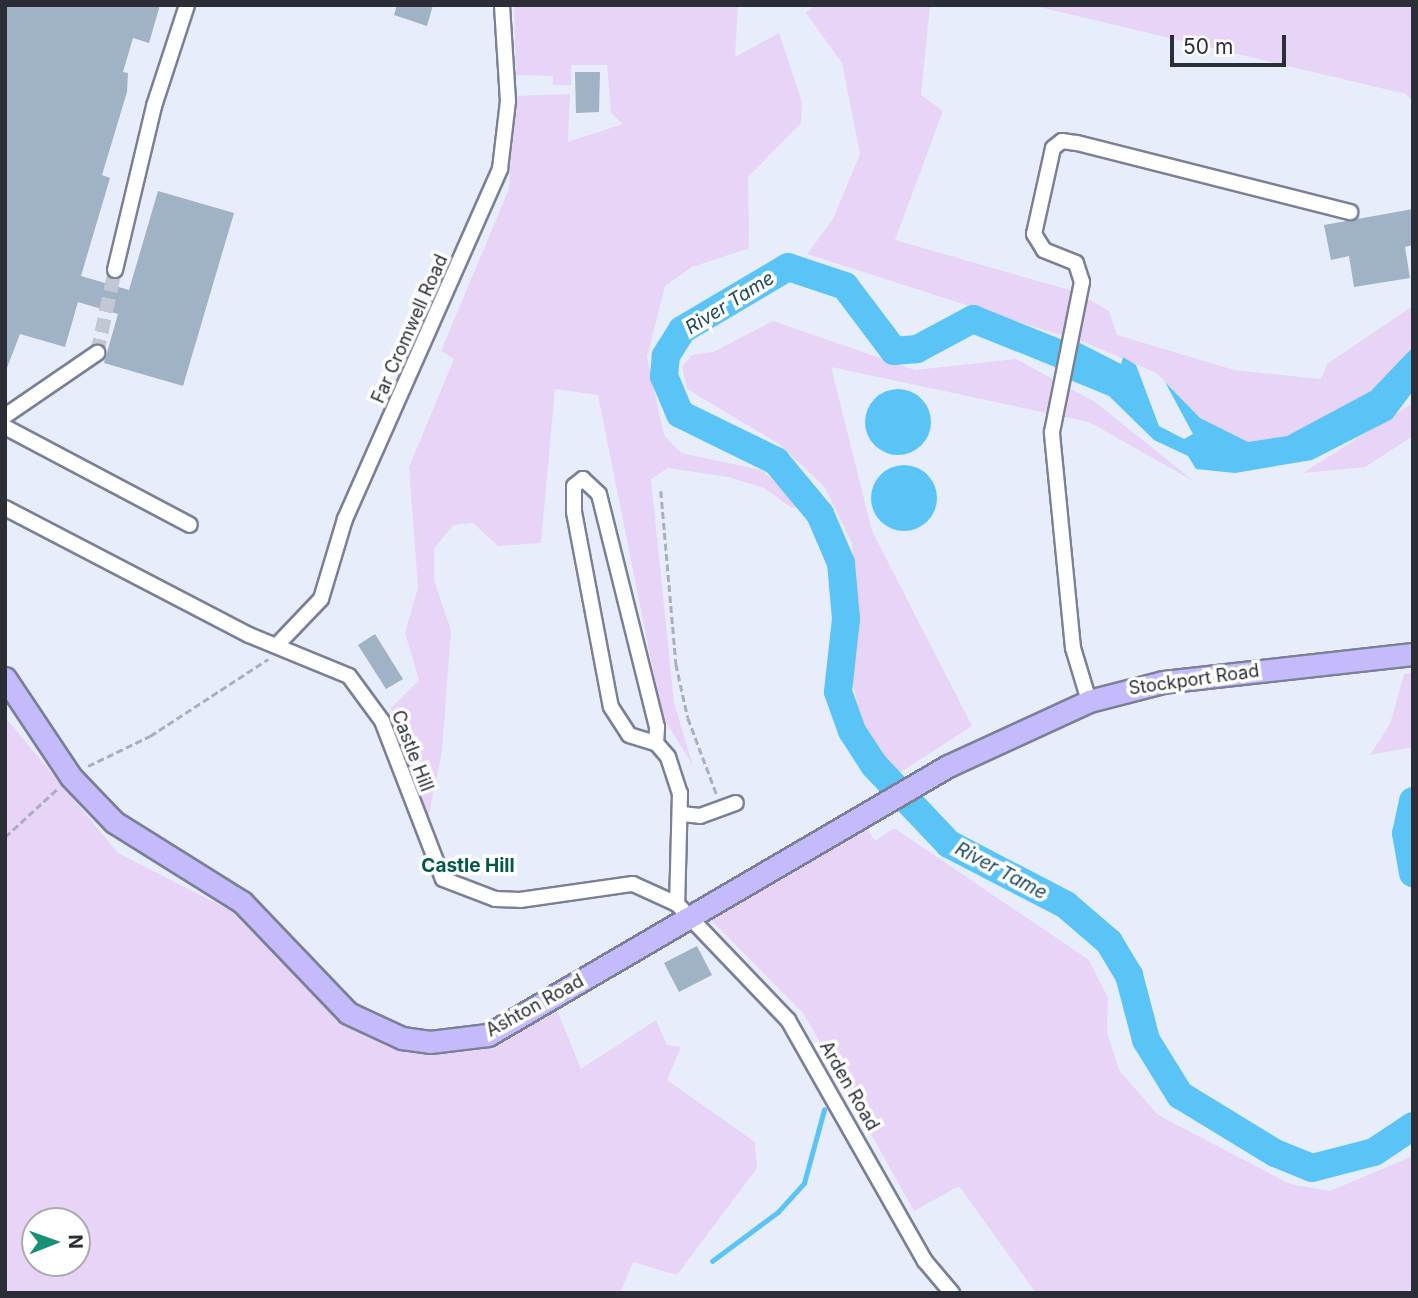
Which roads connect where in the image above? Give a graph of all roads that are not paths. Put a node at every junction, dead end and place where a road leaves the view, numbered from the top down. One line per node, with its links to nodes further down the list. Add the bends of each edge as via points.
1 (187, 5): 4 (street, via 154,106)
2 (502, 5): 10 (street, Far Cromwell Road, via 508,101 500,169 345,519 321,599)
3 (1350, 212): 13 (street, via 1062,141 1053,148 1034,234 1044,250 1076,263 1082,282 1055,422 1073,648)
4 (115, 270)
5 (97, 353): 6 (street)
6 (5, 416)
7 (5, 427): 9 (street)
8 (5, 508): 10 (street, Castle Hill)
9 (190, 525)
10 (278, 645): 18 (street, Castle Hill, via 358,683 382,722 443,879 495,899 520,900 633,884)
11 (1413, 654): 13 (highway, Stockport Road, via 1163,682)
12 (5, 678): 18 (highway, Ashton Road, via 71,777 114,822 242,902 326,995 402,1038 450,1042 488,1035)
13 (1089, 701): 15 (highway, Stockport Road)
14 (656, 743): 14 (street, via 629,735 608,693 573,512 574,486 583,479 599,494 657,727); 17 (street, via 675,775)
15 (948, 766): 18 (highway, Ashton Road)
16 (729, 805): 17 (street)
17 (682, 814): 18 (street)
18 (682, 911): 19 (street, Arden Road, via 788,1020 925,1261)
19 (952, 1293)

